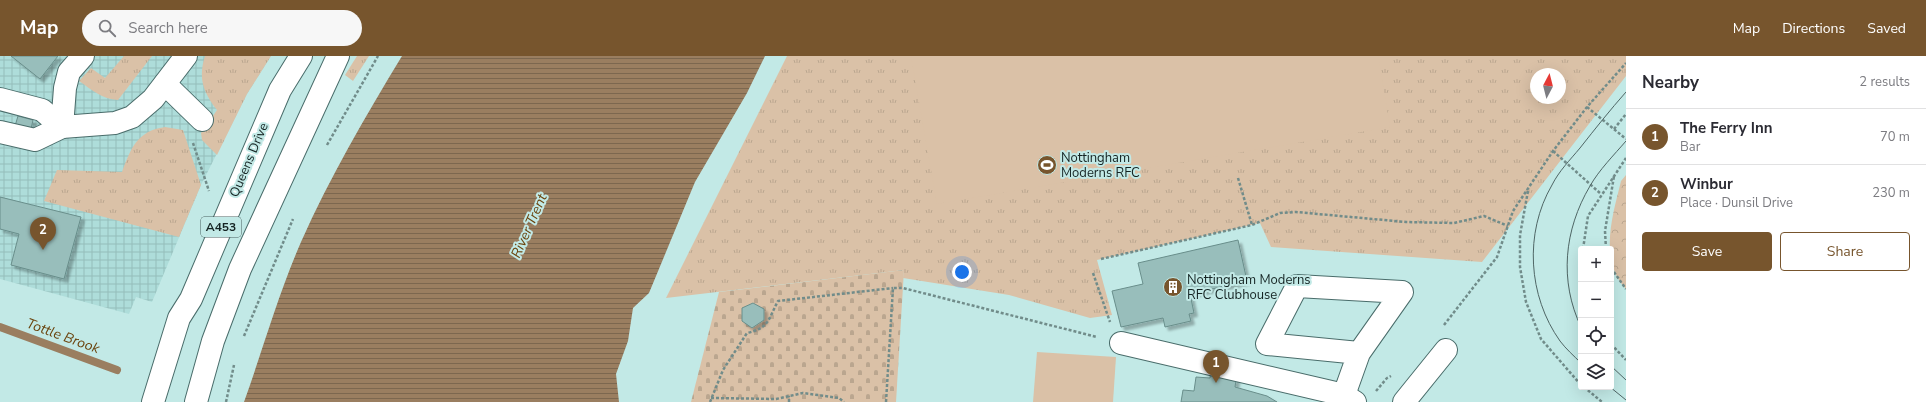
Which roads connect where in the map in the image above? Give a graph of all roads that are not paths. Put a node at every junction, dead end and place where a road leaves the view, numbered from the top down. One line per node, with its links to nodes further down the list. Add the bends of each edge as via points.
1 (83, 56): 8 (main road, via 70,72 65,88)
2 (186, 56): 5 (main road)
3 (301, 56): 14 (main road, Queens Drive / A453, via 280,90 191,299 180,318)
4 (338, 56): 15 (main road, A453, via 240,269 213,341)
5 (165, 84): 7 (main road); 8 (main road, via 153,99 132,117 115,123)
6 (0, 100): 8 (main road, via 42,110)
7 (202, 120)
8 (62, 127): 9 (main road, via 35,140)
9 (0, 132)
10 (1121, 343): 13 (main road)
11 (1446, 350): 16 (main road)
12 (1359, 353): 12 (main road, via 1305,348 1267,344 1297,286 1402,292); 13 (main road)
13 (1357, 398)
14 (153, 402)
15 (196, 402)
16 (1404, 402)

